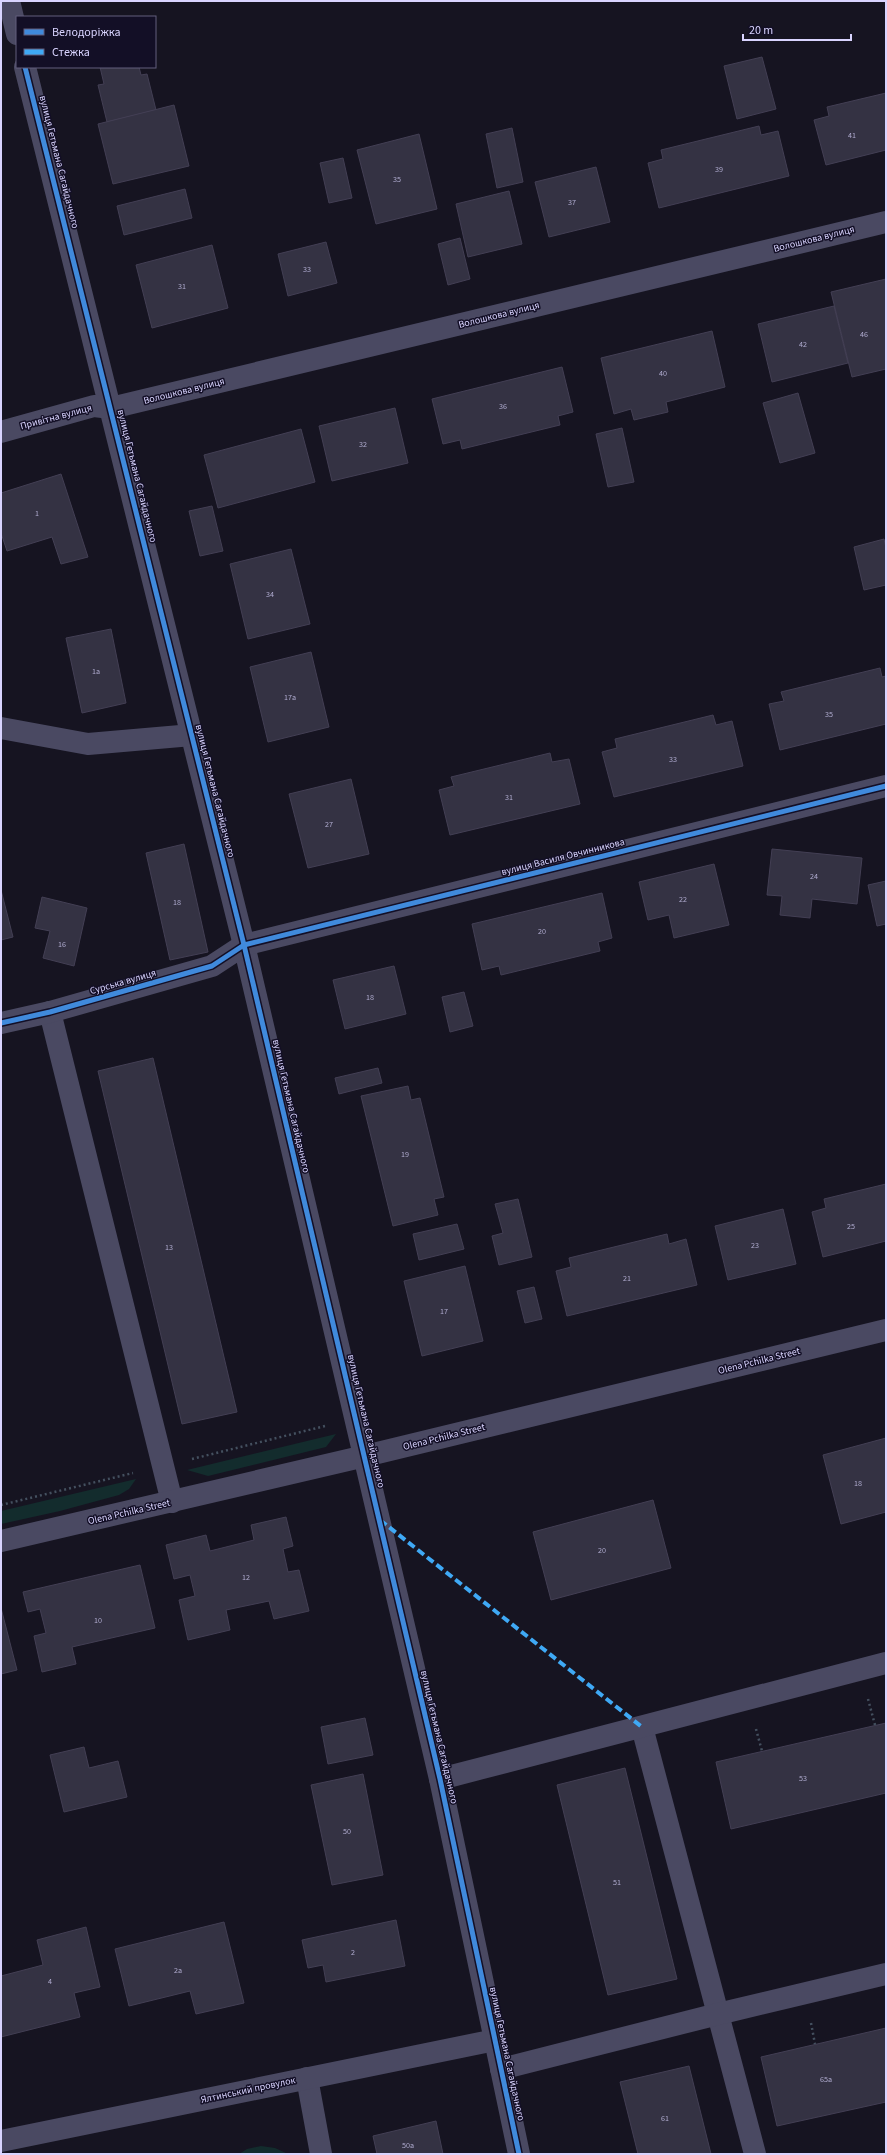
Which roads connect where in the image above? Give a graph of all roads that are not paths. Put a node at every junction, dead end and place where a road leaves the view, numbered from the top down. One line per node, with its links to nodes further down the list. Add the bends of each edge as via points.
1 (9, 1): 2 (street)
2 (16, 30)
3 (25, 68): 5 (street, вулиця Гетьмана Сагайдачного)
4 (886, 222): 5 (street, Волошкова вулиця)
5 (111, 408): 6 (street, Привітна вулиця, via 94,406); 8 (street, вулиця Гетьмана Сагайдачного)
6 (1, 432)
7 (1, 728): 8 (street, via 88,744)
8 (192, 734): 10 (street, вулиця Гетьмана Сагайдачного)
9 (886, 786): 10 (street, вулиця Василя Овчинникова)
10 (244, 945): 11 (street, Сурська вулиця, via 212,966); 14 (street, вулиця Гетьмана Сагайдачного)
11 (50, 1012): 12 (street, Сурська вулиця); 15 (street)
12 (1, 1023)
13 (886, 1330): 14 (street, Olena Pchilka Street)
14 (365, 1456): 15 (street, Olena Pchilka Street); 19 (street, вулиця Гетьмана Сагайдачного)
15 (172, 1502): 16 (street, Olena Pchilka Street)
16 (1, 1542)
17 (886, 1663): 18 (street)
18 (642, 1727): 19 (street); 21 (street)
19 (440, 1779): 22 (street, вулиця Гетьмана Сагайдачного)
20 (886, 1974): 21 (street)
21 (718, 2014): 23 (street); 28 (street)
22 (494, 2040): 23 (street, вулиця Гетьмана Сагайдачного); 24 (street, Ялтинський провулок)
23 (500, 2069): 27 (street, вулиця Гетьмана Сагайдачного)
24 (307, 2078): 25 (street, Ялтинський провулок); 26 (street)
25 (1, 2141)
26 (321, 2154)
27 (519, 2154)
28 (755, 2154)

